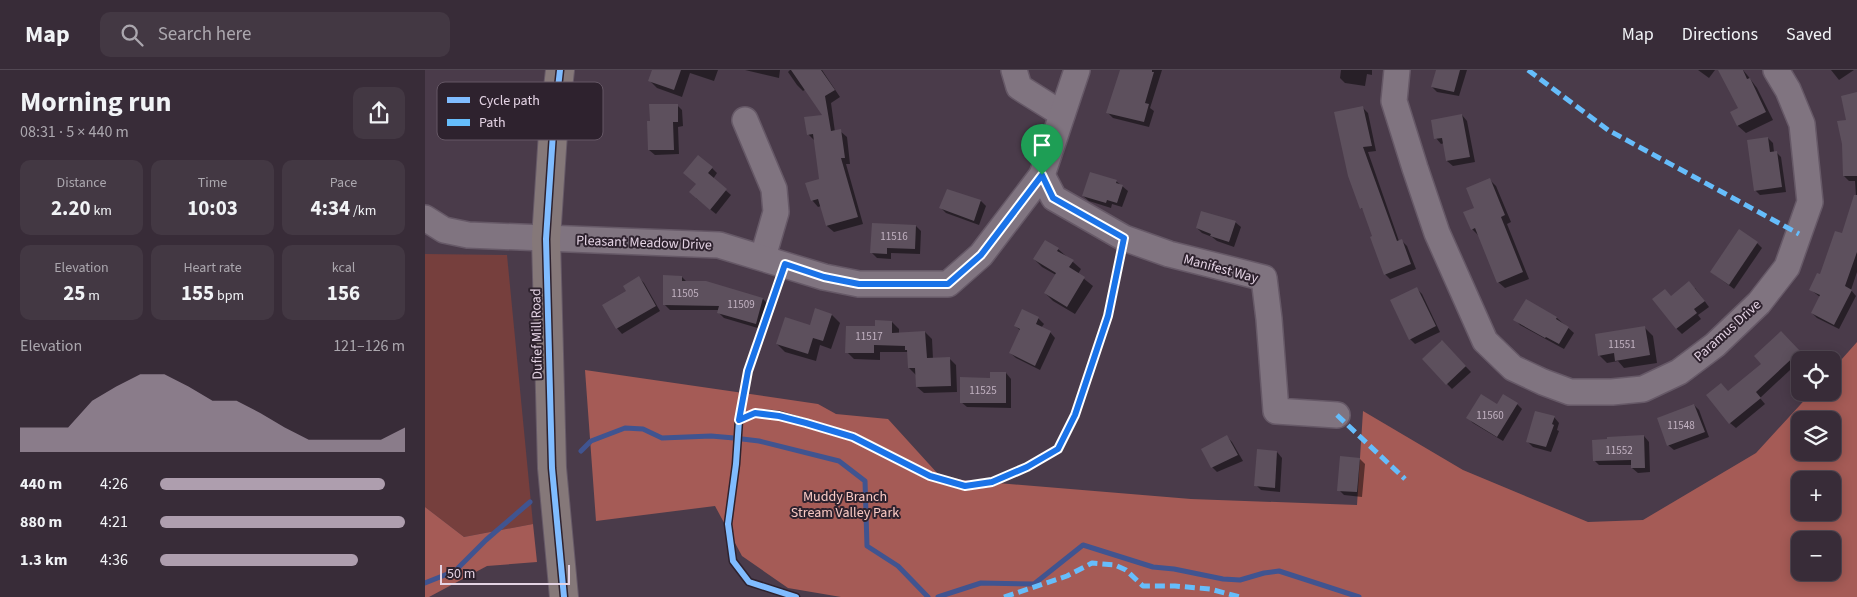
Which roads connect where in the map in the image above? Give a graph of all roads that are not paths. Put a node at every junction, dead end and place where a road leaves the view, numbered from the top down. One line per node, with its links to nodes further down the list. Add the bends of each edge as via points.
1 (1014, 70): 5 (street, via 1019,87)
2 (1077, 70): 5 (street, Pleasant Meadow Drive)
3 (1397, 70): 4 (street, Paramus Drive, via 1394,101 1415,168 1437,233 1485,341 1513,368 1570,392 1643,389 1679,372 1715,345 1759,304 1787,267 1810,202 1802,124)
4 (1777, 70)
5 (1062, 114): 8 (street, Pleasant Meadow Drive)
6 (745, 120): 11 (street, via 773,189 776,212)
7 (553, 140): 10 (main road, Dufief Mill Road)
8 (1042, 175): 11 (street, Pleasant Meadow Drive, via 981,255 948,284 859,284 824,277); 12 (street, Manifest Way, via 1053,198 1124,238 1169,254 1264,278 1276,411)
9 (425, 218): 10 (street, Pleasant Meadow Drive, via 444,230 468,235)
10 (546, 239): 11 (street, Pleasant Meadow Drive, via 719,245); 13 (main road, Dufief Mill Road, via 552,468)
11 (763, 257)
12 (1337, 414)
13 (564, 597)

